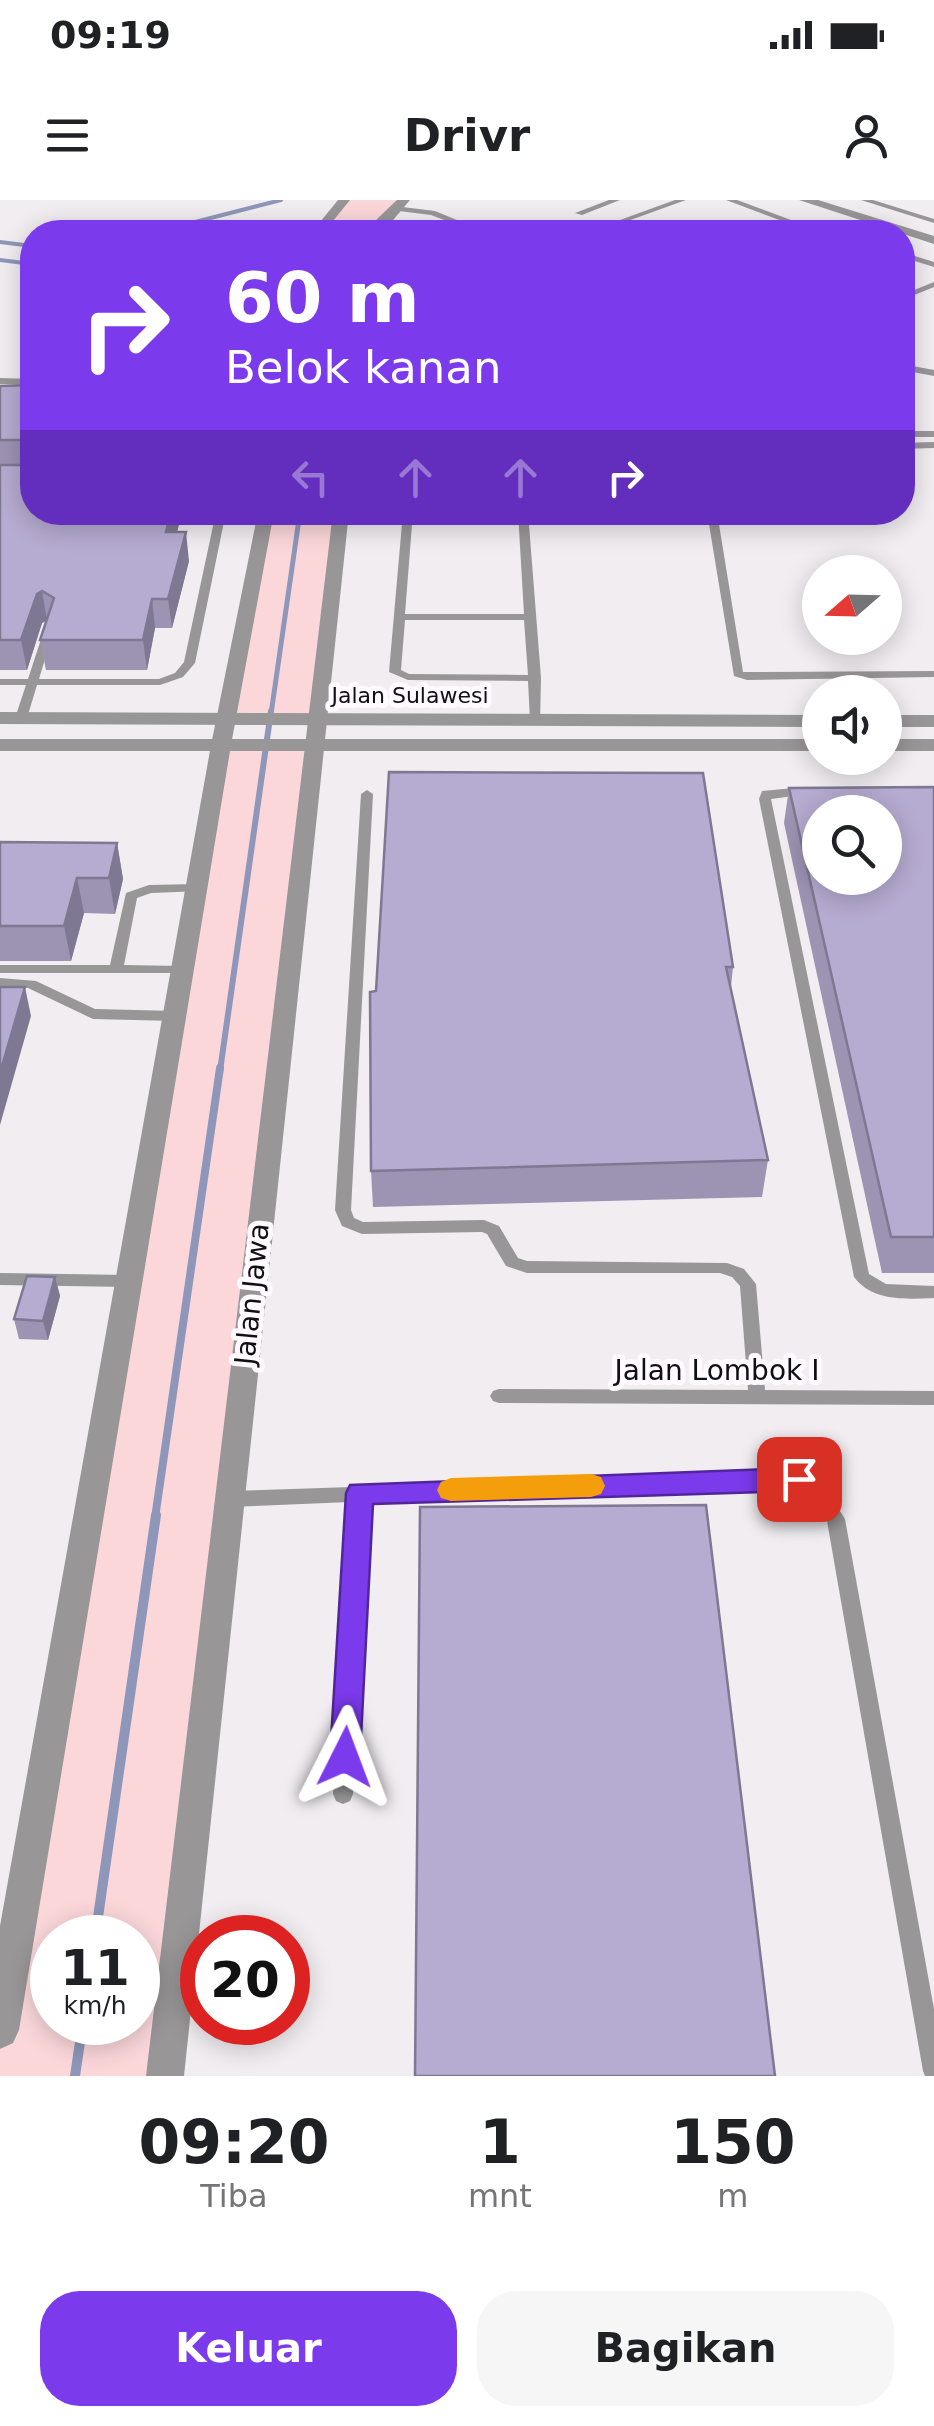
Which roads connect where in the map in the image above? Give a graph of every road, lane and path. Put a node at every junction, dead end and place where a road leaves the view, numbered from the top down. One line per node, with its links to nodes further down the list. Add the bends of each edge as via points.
1 (344, 200): 10 (street)
2 (616, 200): 9 (lane)
3 (682, 200): 12 (lane)
4 (730, 200): 13 (lane)
5 (782, 200): 14 (street)
6 (804, 200): 15 (street)
7 (866, 200): 16 (lane)
8 (399, 204): 11 (lane)
9 (579, 213)
10 (328, 220)
11 (448, 220)
12 (625, 220)
13 (788, 220)
14 (855, 220)
15 (858, 220)
16 (934, 221)
17 (218, 525): 30 (lane, via 189,664 179,676 160,682)
18 (264, 525): 36 (street)
19 (339, 525): 37 (street, Jalan Jawa)
20 (407, 525): 23 (lane)
21 (524, 525): 24 (lane)
22 (714, 525): 26 (lane, via 738,674)
23 (399, 616): 24 (lane); 28 (lane, via 398,676)
24 (530, 617): 28 (lane)
25 (50, 626): 30 (lane)
26 (878, 674): 27 (lane)
27 (934, 674)
28 (535, 678): 32 (lane)
29 (0, 682): 30 (lane)
30 (31, 682): 31 (lane)
31 (10, 718): 36 (street, Jalan Sulawesi)
32 (536, 720): 33 (street, Jalan Sulawesi); 37 (street, Jalan Sulawesi)
33 (802, 721)
34 (902, 721): 35 (street)
35 (934, 721)
36 (233, 732): 37 (street, Jalan Sulawesi); 38 (street, Jalan Sulawesi); 44 (street)
37 (306, 732): 39 (street, Jalan Sulawesi); 57 (street, Jalan Jawa)
38 (0, 744)
39 (802, 745)
40 (902, 745): 41 (street)
41 (934, 745)
42 (815, 792): 52 (lane, via 775,792 764,800 862,1277 889,1292)
43 (367, 794): 54 (lane, via 343,1210 348,1222 362,1228 484,1226 512,1262 527,1267 721,1267 738,1273 748,1284)
44 (197, 888): 46 (lane, via 130,896); 47 (street)
45 (0, 969): 46 (lane)
46 (116, 969): 47 (lane)
47 (182, 970): 49 (street)
48 (0, 982): 49 (lane, via 30,984 93,1014)
49 (175, 1016): 51 (street)
50 (0, 1279): 51 (lane)
51 (129, 1281): 59 (street)
52 (934, 1292)
53 (500, 1396): 54 (lane, Jalan Lombok I)
54 (757, 1398): 55 (lane, Jalan Lombok I)
55 (934, 1398)
56 (360, 1493): 57 (lane); 58 (lane); 60 (lane, via 799,1479 822,1497 836,1519)
57 (230, 1498): 61 (street, Jalan Jawa)
58 (343, 1794)
59 (0, 2030)
60 (934, 2071)
61 (166, 2076)

